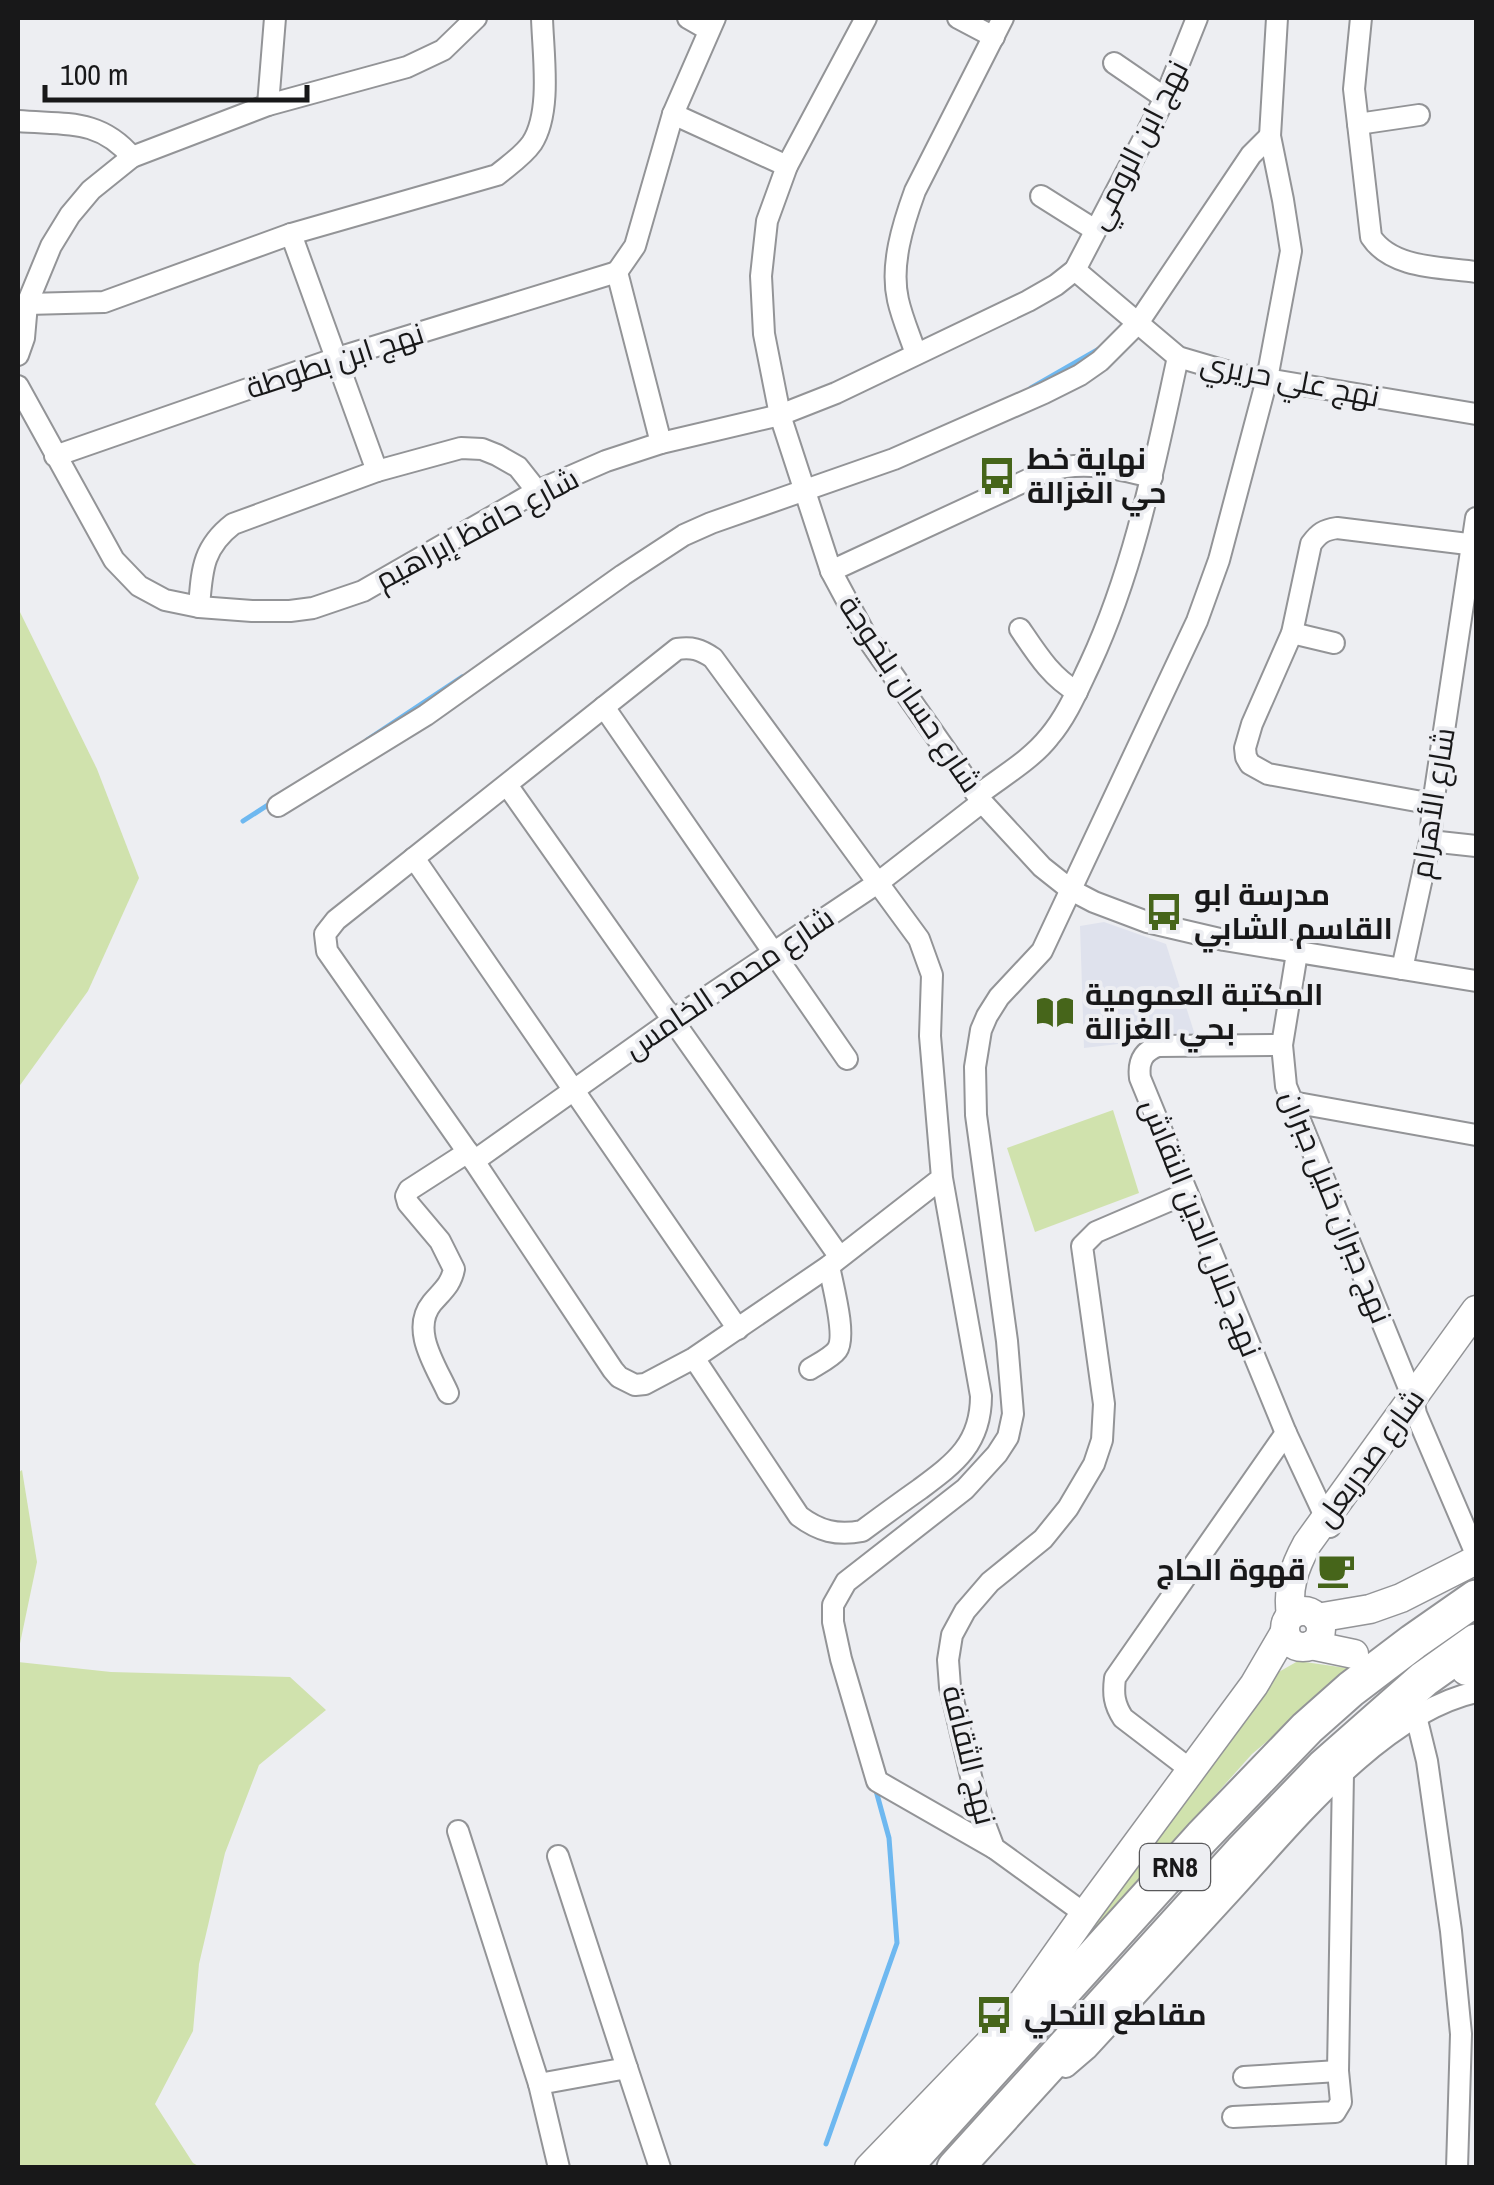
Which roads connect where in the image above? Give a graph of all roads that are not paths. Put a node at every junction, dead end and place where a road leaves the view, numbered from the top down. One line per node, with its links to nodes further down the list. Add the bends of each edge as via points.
1 (276, 18): 14 (street)
2 (542, 18): 24 (street, via 540,127 518,159 497,175)
3 (688, 18): 10 (street)
4 (866, 18): 21 (street, شارع حسان بلخوجة)
5 (958, 18): 11 (street)
6 (1197, 18): 13 (street, نهج ابن الرومي)
7 (1277, 18): 19 (street)
8 (1361, 18): 18 (street)
9 (466, 21): 14 (street, via 443,50 407,67)
10 (712, 24): 15 (street)
11 (998, 27): 30 (street, via 904,221 897,298)
12 (1114, 63): 13 (street)
13 (1165, 98): 23 (street, نهج ابن الرومي)
14 (268, 106): 20 (street)
15 (674, 114): 21 (street); 26 (street, via 641,230)
16 (1419, 115): 18 (street)
17 (18, 120): 20 (street, via 92,127)
18 (1358, 124): 27 (street, via 1378,246 1400,260)
19 (1270, 136): 29 (street); 34 (street, via 1291,251)
20 (132, 157): 28 (street, via 70,216)
21 (788, 166): 37 (street, شارع حسان بلخوجة, via 767,222 761,276)
22 (1041, 196): 23 (street)
23 (1095, 230): 25 (street, نهج ابن الرومي)
24 (290, 234): 28 (street, via 104,302); 33 (street)
25 (1075, 270): 29 (street, نهج علي حريري); 30 (street, شارع حافظ إبراهيم, via 1028,301)
26 (617, 272): 33 (street, نهج ابن بطوطة); 38 (street)
27 (1476, 272)
28 (27, 304): 31 (street)
29 (1138, 323): 32 (street, نهج علي حريري); 43 (street, via 1100,361 1044,393)
30 (916, 354): 37 (street, شارع حافظ إبراهيم)
31 (18, 356)
32 (1178, 357): 34 (street, نهج علي حريري); 41 (street, شارع محمد الخامس)
33 (334, 360): 39 (street, نهج ابن بطوطة); 40 (street)
34 (1267, 379): 36 (street, نهج علي حريري); 61 (street, via 1197,621)
35 (18, 386): 39 (street, شارع حافظ إبراهيم)
36 (1476, 414)
37 (780, 415): 38 (street, شارع حافظ إبراهيم); 43 (street, شارع حسان بلخوجة)
38 (661, 442): 42 (street, شارع حافظ إبراهيم)
39 (56, 456): 47 (street, شارع حافظ إبراهيم, via 114,560 139,586)
40 (377, 472): 42 (street, via 461,448 482,449 518,467); 47 (street, via 219,534 202,572)
41 (1152, 477): 46 (street, via 1065,465); 51 (street, شارع محمد الخامس, via 1111,618)
42 (537, 491): 47 (street, شارع حافظ إبراهيم, via 339,600 290,612)
43 (805, 492): 46 (street, شارع حسان بلخوجة); 56 (street, via 684,535 426,716)
44 (1476, 518): 45 (street, شارع الأهرام)
45 (1474, 544): 49 (street, via 1324,530 1311,544); 55 (street, شارع الأهرام)
46 (830, 571): 54 (street, شارع حسان بلخوجة, via 867,638)
47 (198, 607)
48 (1020, 630): 51 (street, via 1060,682)
49 (1292, 633): 50 (street); 55 (street, via 1248,737 1250,764 1268,774)
50 (1334, 644)
51 (1077, 692): 54 (street, شارع محمد الخامس, via 1046,741)
52 (604, 707): 53 (street); 60 (street, via 677,649 702,650); 62 (street)
53 (507, 784): 59 (street); 66 (street)
54 (980, 798): 60 (street, شارع محمد الخامس); 61 (street, شارع حسان بلخوجة)
55 (1433, 804): 57 (street, شارع الأهرام)
56 (278, 806)
57 (1430, 841): 58 (street); 64 (street, شارع الأهرام)
58 (1476, 846)
59 (414, 858): 69 (street); 72 (street, via 336,920 324,942)
60 (879, 882): 62 (street, شارع محمد الخامس); 73 (street, via 919,939 932,975)
61 (1071, 890): 63 (street, شارع حسان بلخوجة, via 1147,922); 94 (street, via 1042,951 987,1016 975,1067 1012,1396 1008,1437 982,1473 846,1582 832,1611 877,1781)
62 (772, 952): 66 (street, شارع محمد الخامس); 68 (street)
63 (1297, 952): 64 (street, شارع حسان بلخوجة); 67 (street, نهج جبران خليل جبران)
64 (1402, 969): 65 (street, شارع حسان بلخوجة)
65 (1476, 981)
66 (674, 1019): 69 (street, شارع محمد الخامس); 75 (street)
67 (1282, 1045): 70 (street, نهج جبران خليل جبران); 74 (street, نهج جلال الدين النقاش, via 1158,1046 1142,1056 1140,1078)
68 (847, 1060)
69 (573, 1092): 72 (street, شارع محمد الخامس); 77 (street)
70 (1292, 1102): 71 (street); 82 (street, نهج جبران خليل جبران)
71 (1476, 1135)
72 (470, 1156): 79 (street, via 619,1377 646,1384); 81 (street, شارع محمد الخامس, via 406,1196 454,1269 422,1330)
73 (942, 1178): 75 (street); 79 (street, via 981,1413 954,1464 862,1531 828,1532 799,1516)
74 (1187, 1193): 83 (street, نهج جلال الدين النقاش); 94 (street, نهج الثقافة, via 1096,1232 1082,1246 1104,1404 1102,1440 1068,1508 1043,1539 990,1582 952,1636 950,1687)
75 (834, 1261): 77 (street); 80 (street, via 840,1342)
76 (1476, 1310): 82 (street, شارع صدربعل)
77 (738, 1329): 79 (street)
78 (1476, 1330): 82 (street, شارع صدربعل)
79 (694, 1358)
80 (810, 1369)
81 (448, 1393)
82 (1415, 1406): 84 (street, شارع صدربعل); 85 (street, نهج جبران خليل جبران)
83 (1286, 1434): 84 (street, نهج جلال الدين النقاش); 91 (street, via 1115,1678 1115,1706 1123,1718)
84 (1328, 1524): 87 (street, شارع صدربعل, via 1313,1559)
85 (1476, 1557): 87 (street, via 1401,1598)
86 (1476, 1598): 106 (highway, RN8, via 1306,1728)
87 (1302, 1628): 88 (street); 91 (street)
88 (1354, 1654)
89 (1474, 1668): 90 (street, via 1451,1698); 99 (highway, RN8, via 1424,1680 1324,1767)
90 (1416, 1716): 92 (street); 108 (street, via 1452,1931 1461,2034)
91 (1191, 1770): 96 (street)
92 (1343, 1773): 98 (street); 99 (street, via 1088,2049 1064,2069)
93 (458, 1831): 101 (street)
94 (994, 1848): 96 (street, نهج الثقافة)
95 (558, 1856): 97 (street)
96 (1085, 1914): 105 (street, via 1006,2026)
97 (627, 2068): 101 (street); 104 (street)
98 (1338, 2071): 100 (street); 102 (street, via 1342,2098 1335,2112)
99 (1041, 2072): 107 (highway, RN8)
100 (1244, 2077)
101 (539, 2084): 103 (street)
102 (1234, 2117)
103 (559, 2168)
104 (660, 2168)
105 (869, 2168)
106 (904, 2168)
107 (955, 2168)
108 (1457, 2168)

